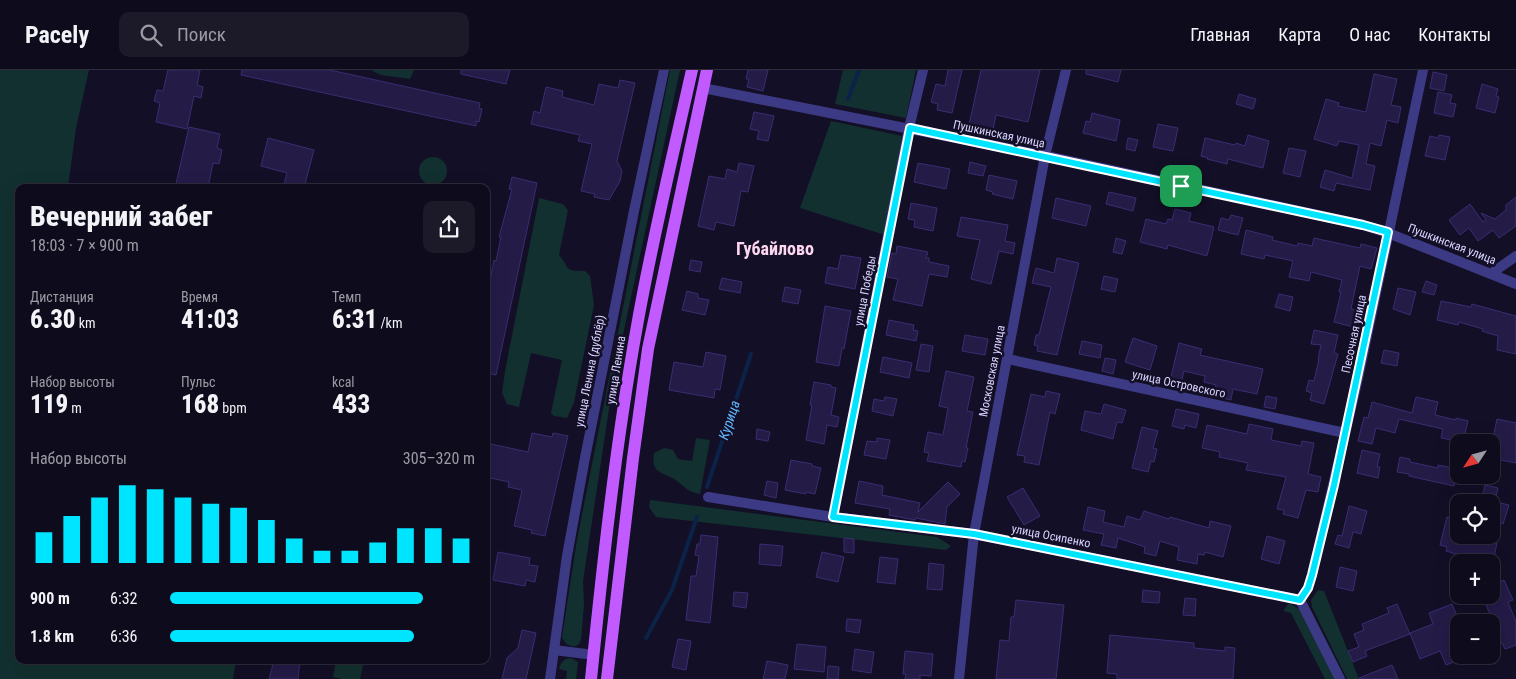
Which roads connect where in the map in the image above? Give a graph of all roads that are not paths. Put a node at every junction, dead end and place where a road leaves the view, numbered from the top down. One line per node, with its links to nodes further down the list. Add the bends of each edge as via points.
1 (664, 70): 20 (street, улица Ленина (дублёр), via 591,427 567,556)
2 (692, 70): 21 (main road, улица Ленина, via 633,347)
3 (707, 70): 7 (main road)
4 (922, 70): 8 (street, улица Победы)
5 (1066, 70): 9 (street, Московская улица)
6 (1423, 70): 10 (street, Песочная улица)
7 (703, 88): 8 (street, Пушкинская улица); 24 (main road, via 648,350)
8 (910, 128): 9 (street, Пушкинская улица); 17 (street, улица Победы)
9 (1046, 156): 10 (street, Пушкинская улица); 14 (street, Московская улица)
10 (1388, 232): 12 (street, Пушкинская улица); 15 (street, Песочная улица)
11 (1516, 256): 12 (street)
12 (1492, 273): 13 (street, Пушкинская улица)
13 (1516, 284)
14 (1008, 359): 15 (street, улица Островского); 18 (street, Московская улица)
15 (1345, 433): 19 (street, Песочная улица, via 1312,575)
16 (708, 498): 17 (street, улица Осипенко)
17 (833, 517): 18 (street, улица Осипенко)
18 (974, 534): 19 (street, улица Осипенко); 25 (street, Московская улица)
19 (1300, 600): 26 (street)
20 (554, 650): 21 (street); 22 (street, улица Ленина (дублёр))
21 (594, 655): 23 (main road, улица Ленина)
22 (550, 679)
23 (591, 679)
24 (607, 679)
25 (959, 679)
26 (1340, 679)

